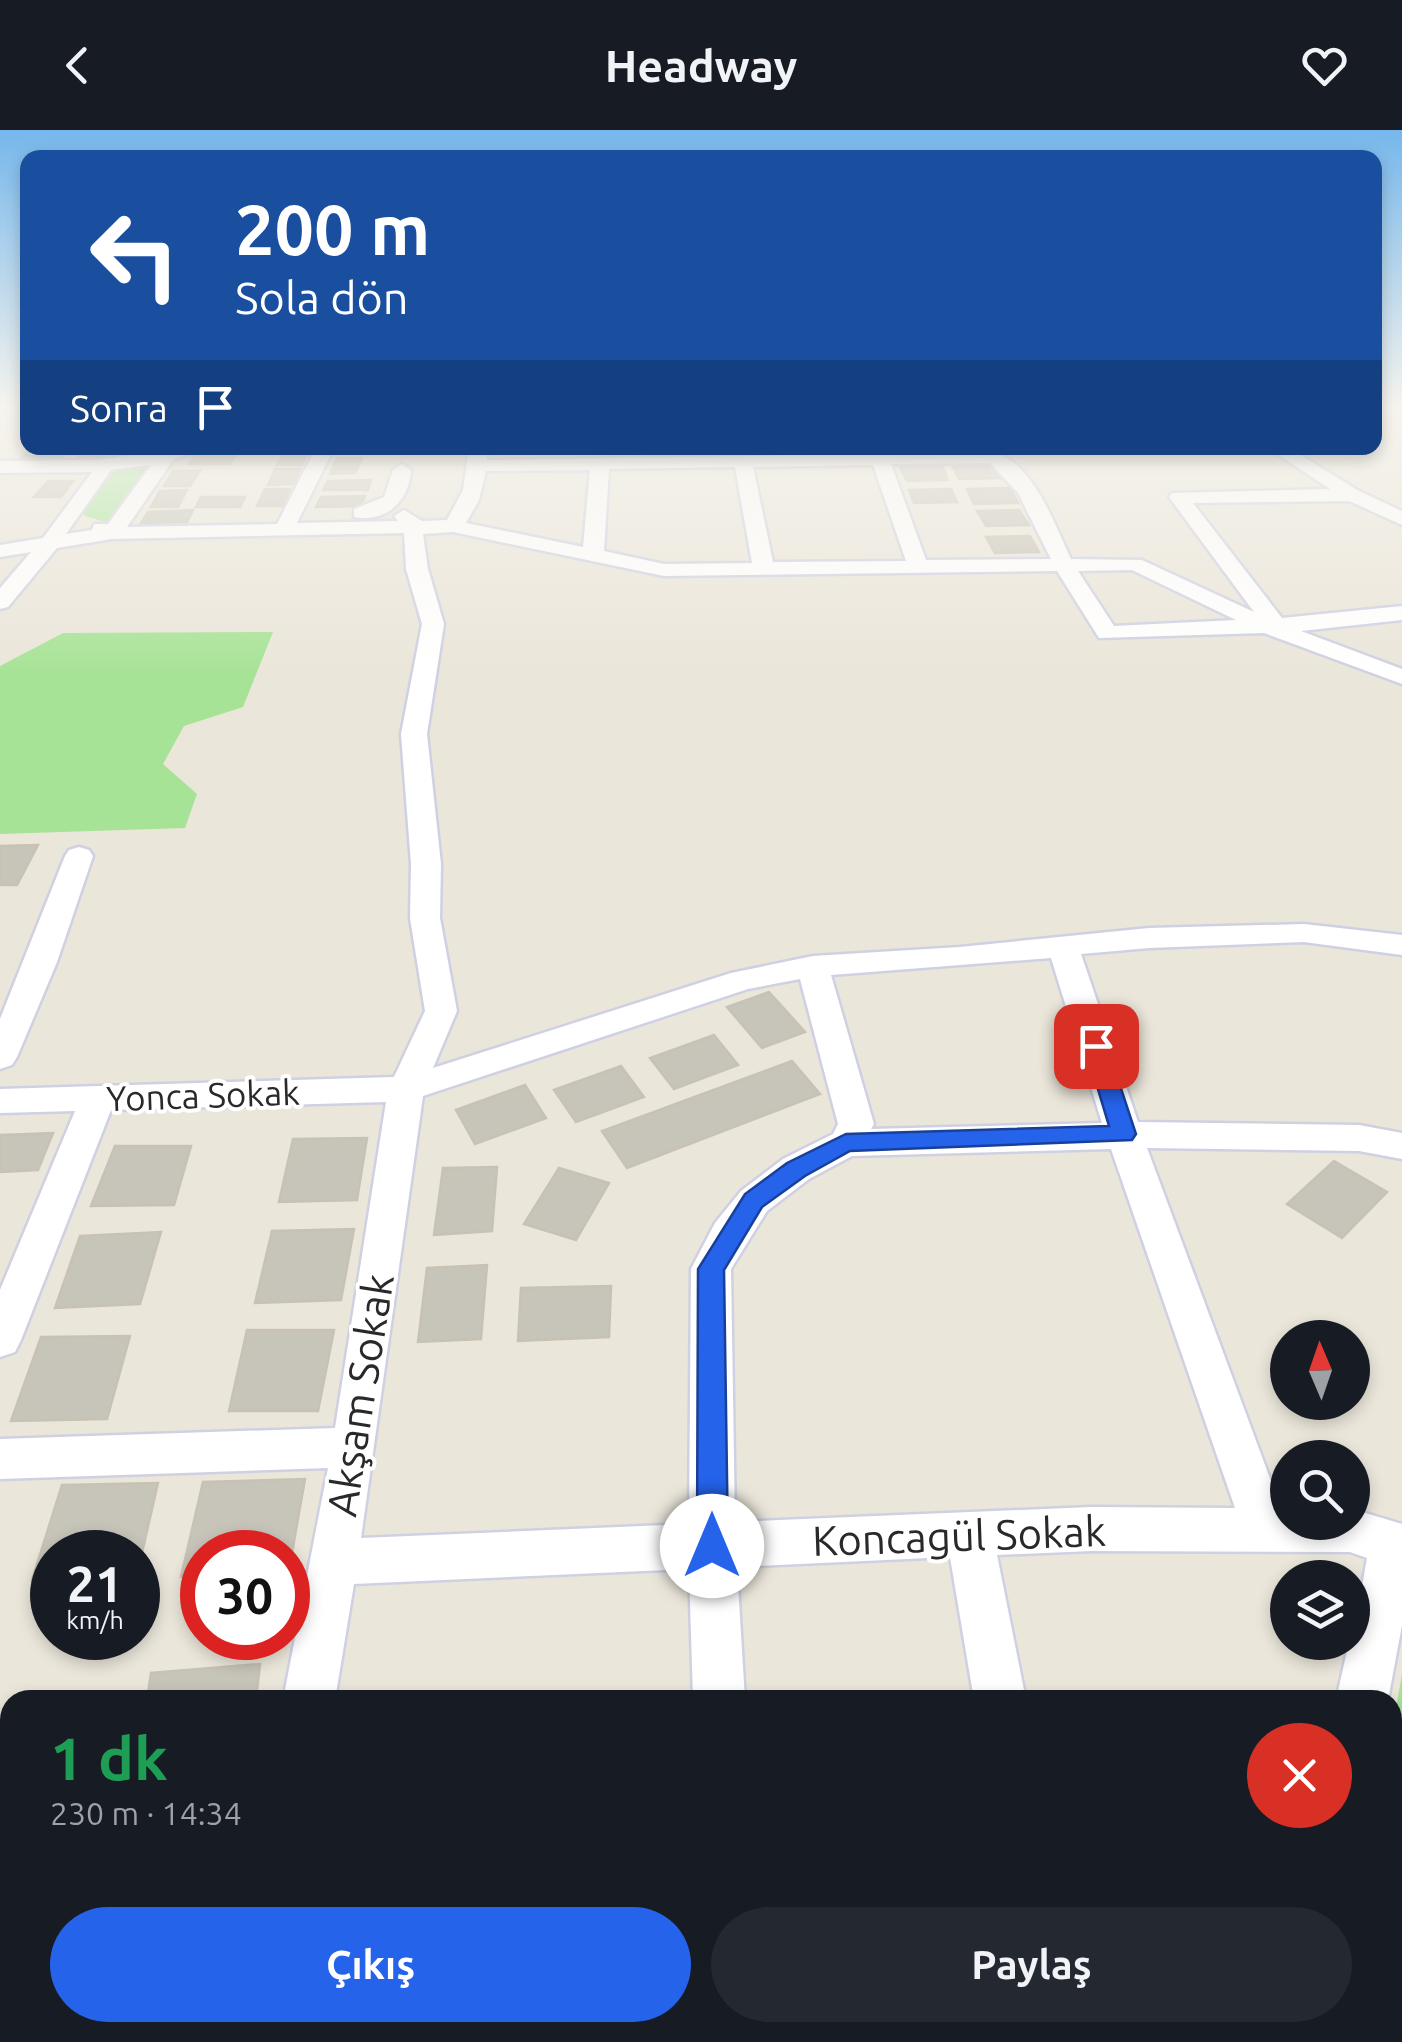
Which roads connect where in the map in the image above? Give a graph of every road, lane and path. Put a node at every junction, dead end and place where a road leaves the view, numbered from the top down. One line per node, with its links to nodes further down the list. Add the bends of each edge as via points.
1 (85, 494): 12 (street)
2 (139, 494): 17 (street)
3 (303, 494): 14 (street)
4 (397, 494): 11 (street)
5 (468, 494): 15 (street)
6 (598, 494): 20 (street)
7 (750, 494): 23 (street)
8 (893, 494): 22 (street)
9 (1029, 494): 21 (street)
10 (1352, 495): 13 (street); 26 (street, via 1179,497)
11 (386, 509): 14 (street); 16 (street)
12 (72, 512): 17 (street); 18 (street)
13 (1402, 519)
14 (289, 522): 16 (street); 17 (street)
15 (453, 526): 16 (street); 20 (street)
16 (418, 527): 33 (street, Akşam Sokak, via 417,569 432,624 414,734 425,918 441,1011)
17 (112, 533): 18 (street)
18 (50, 543): 19 (street); 24 (street)
19 (0, 550)
20 (593, 555): 23 (street, via 664,570)
21 (1064, 565): 22 (street); 26 (street, via 1135,564); 26 (street, via 1107,632)
22 (920, 568): 23 (street)
23 (764, 571)
24 (0, 602)
25 (1402, 613): 26 (street)
26 (1270, 625): 27 (street)
27 (1402, 678)
28 (79, 856): 32 (street)
29 (1402, 945): 30 (street, Yonca Sokak, via 1304,933)
30 (1063, 946): 31 (street, Yonca Sokak); 36 (street)
31 (813, 966): 33 (street, Yonca Sokak, via 742,980); 37 (street, via 856,1124)
32 (0, 1057)
33 (406, 1089): 34 (street, Yonca Sokak); 40 (street, Akşam Sokak)
34 (98, 1099): 35 (street, Yonca Sokak); 39 (street)
35 (0, 1101)
36 (1124, 1134): 37 (street); 38 (street, via 1359,1138); 42 (street)
37 (846, 1143): 45 (street, via 754,1201 711,1269)
38 (1402, 1146)
39 (0, 1340)
40 (354, 1447): 41 (street); 46 (street, Akşam Sokak)
41 (0, 1458)
42 (1266, 1530): 43 (street, Koncagül Sokak); 44 (street, Koncagül Sokak, via 1350,1530)
43 (969, 1534): 45 (street, Koncagül Sokak); 49 (street)
44 (1398, 1545): 50 (street)
45 (712, 1546): 46 (street, Koncagül Sokak); 48 (street)
46 (334, 1562): 47 (street, Akşam Sokak)
47 (311, 1690)
48 (719, 1690)
49 (998, 1690)
50 (1364, 1690)
51 (704, 2042): 52 (street)
52 (735, 2042)

